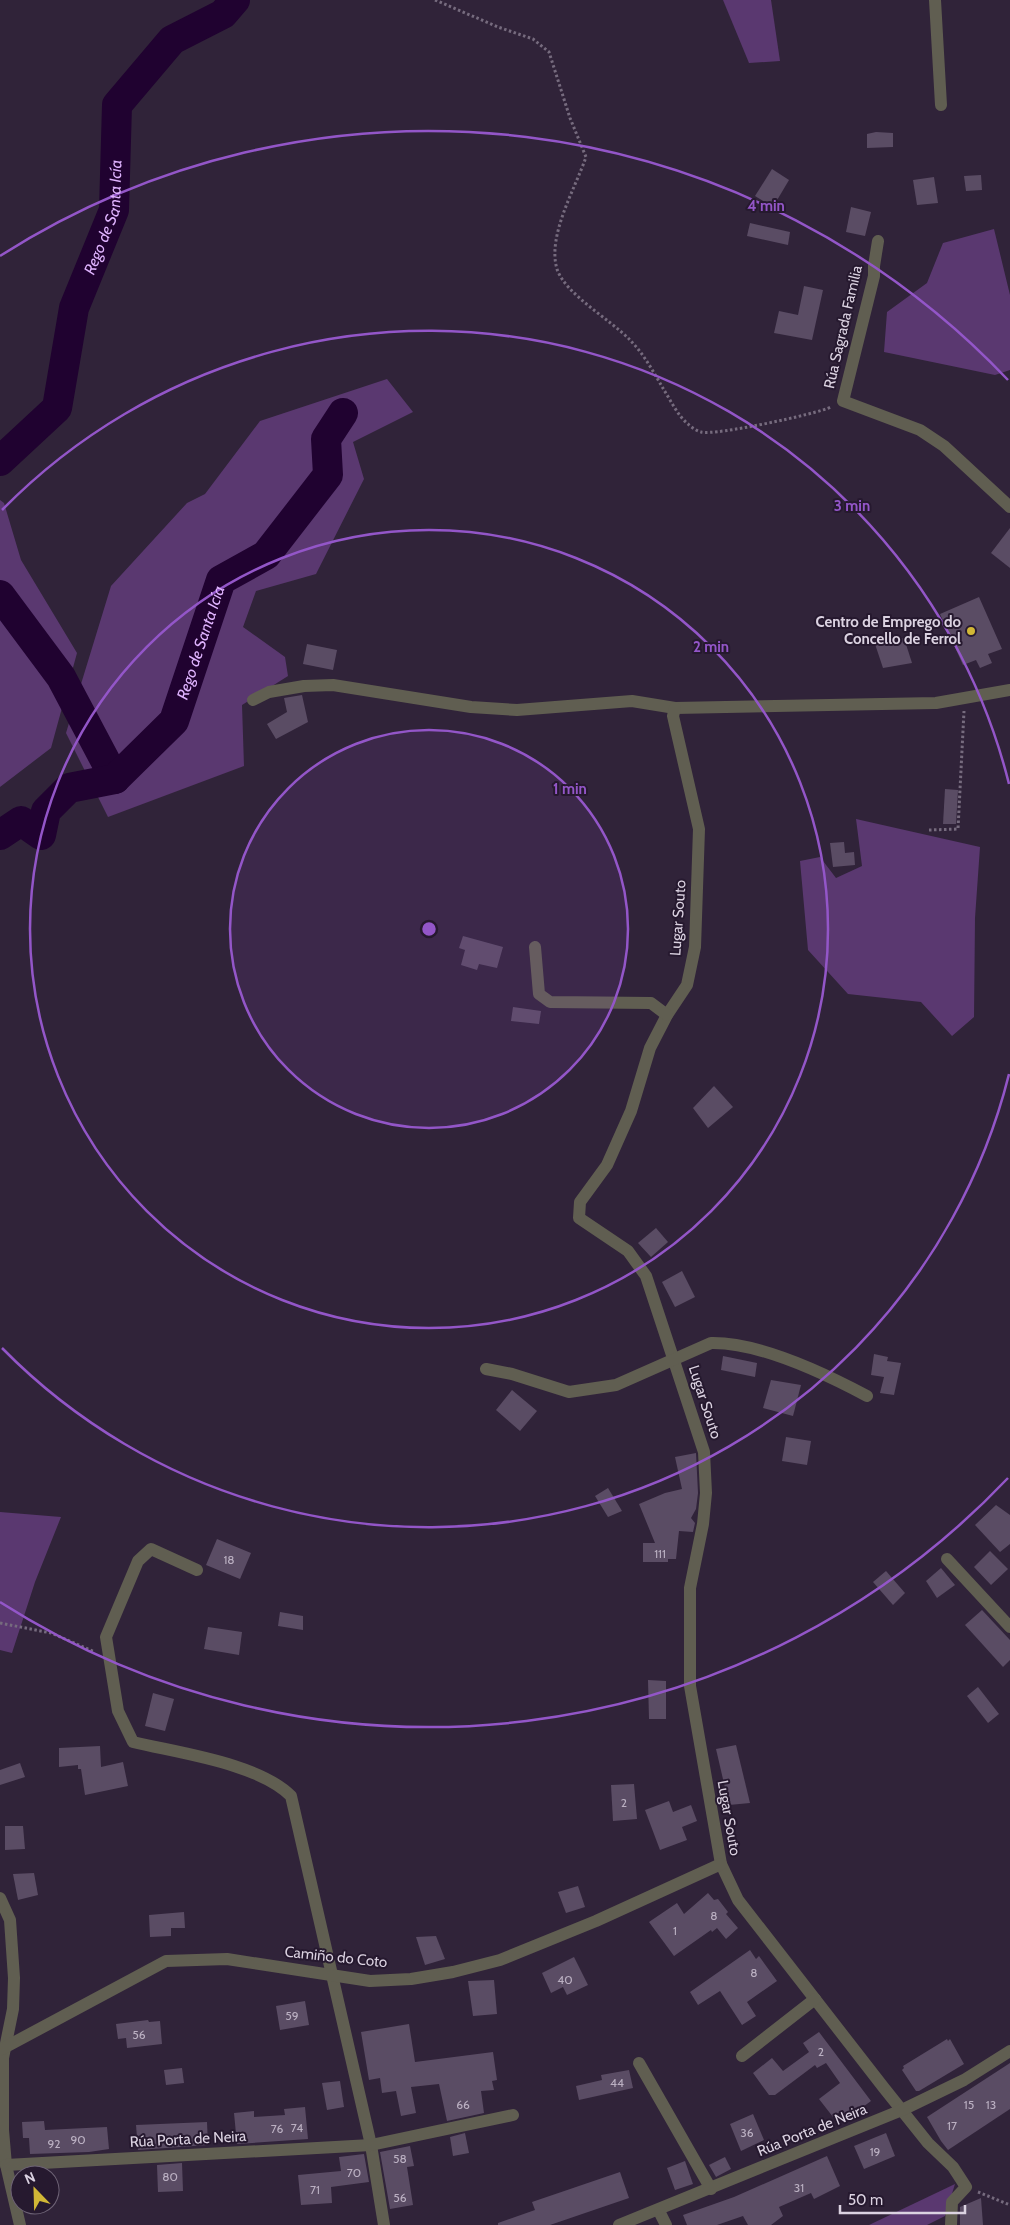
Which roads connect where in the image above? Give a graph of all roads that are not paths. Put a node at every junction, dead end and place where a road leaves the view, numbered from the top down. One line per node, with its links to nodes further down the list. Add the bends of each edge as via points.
1 (935, 0): 2 (street)
2 (941, 105)
3 (878, 240): 4 (street, Rúa Sagrada Familia, via 874,276 843,401 920,430 944,446)
4 (1010, 507)
5 (1010, 690): 7 (street, via 936,703)
6 (253, 700): 7 (street, via 269,692 333,685 425,701 517,710 632,701)
7 (674, 708): 9 (street, Lugar Souto, via 673,716 699,829 695,947 687,985)
8 (534, 947): 9 (street, via 539,994 550,1002 651,1003)
9 (667, 1015): 10 (street, Lugar Souto, via 650,1048 631,1111 607,1165 580,1202 579,1218 628,1251 646,1276)
10 (674, 1359): 11 (street, via 616,1385 569,1392); 12 (street, via 711,1343 728,1342 827,1375); 16 (street, Lugar Souto, via 704,1452 706,1493 703,1524 690,1588 690,1686)
11 (486, 1369)
12 (867, 1396)
13 (947, 1559): 15 (street)
14 (197, 1570): 18 (street, via 151,1549 138,1561 106,1637 118,1711 133,1742 234,1766 270,1780 291,1796)
15 (1010, 1627)
16 (721, 1864): 18 (street, Camiño do Coto, via 500,1960 411,1979 370,1981); 19 (street, Lugar Souto, via 738,1900)
17 (0, 1898): 20 (street, via 10,1920 14,1978 13,2009)
18 (331, 1976): 20 (street, Camiño do Coto, via 227,1958 166,1961); 26 (street)
19 (815, 1999): 22 (street); 24 (street, Lugar Souto)
20 (3, 2048): 27 (street)
21 (1010, 2051): 24 (street, Rúa Porta de Neira, via 964,2080)
22 (742, 2056)
23 (638, 2063): 28 (street)
24 (902, 2110): 28 (street, Rúa Porta de Neira); 34 (street, Lugar Souto, via 928,2143 953,2167 966,2187 952,2202)
25 (513, 2114): 26 (street, Rúa Porta de Neira)
26 (371, 2145): 27 (street, Rúa Porta de Neira); 31 (street)
27 (6, 2165): 30 (street)
28 (711, 2189): 29 (street, Rúa Porta de Neira)
29 (659, 2210): 32 (street, Rúa Porta de Neira); 33 (street)
30 (20, 2225)
31 (384, 2225)
32 (619, 2225)
33 (666, 2225)
34 (951, 2225)

